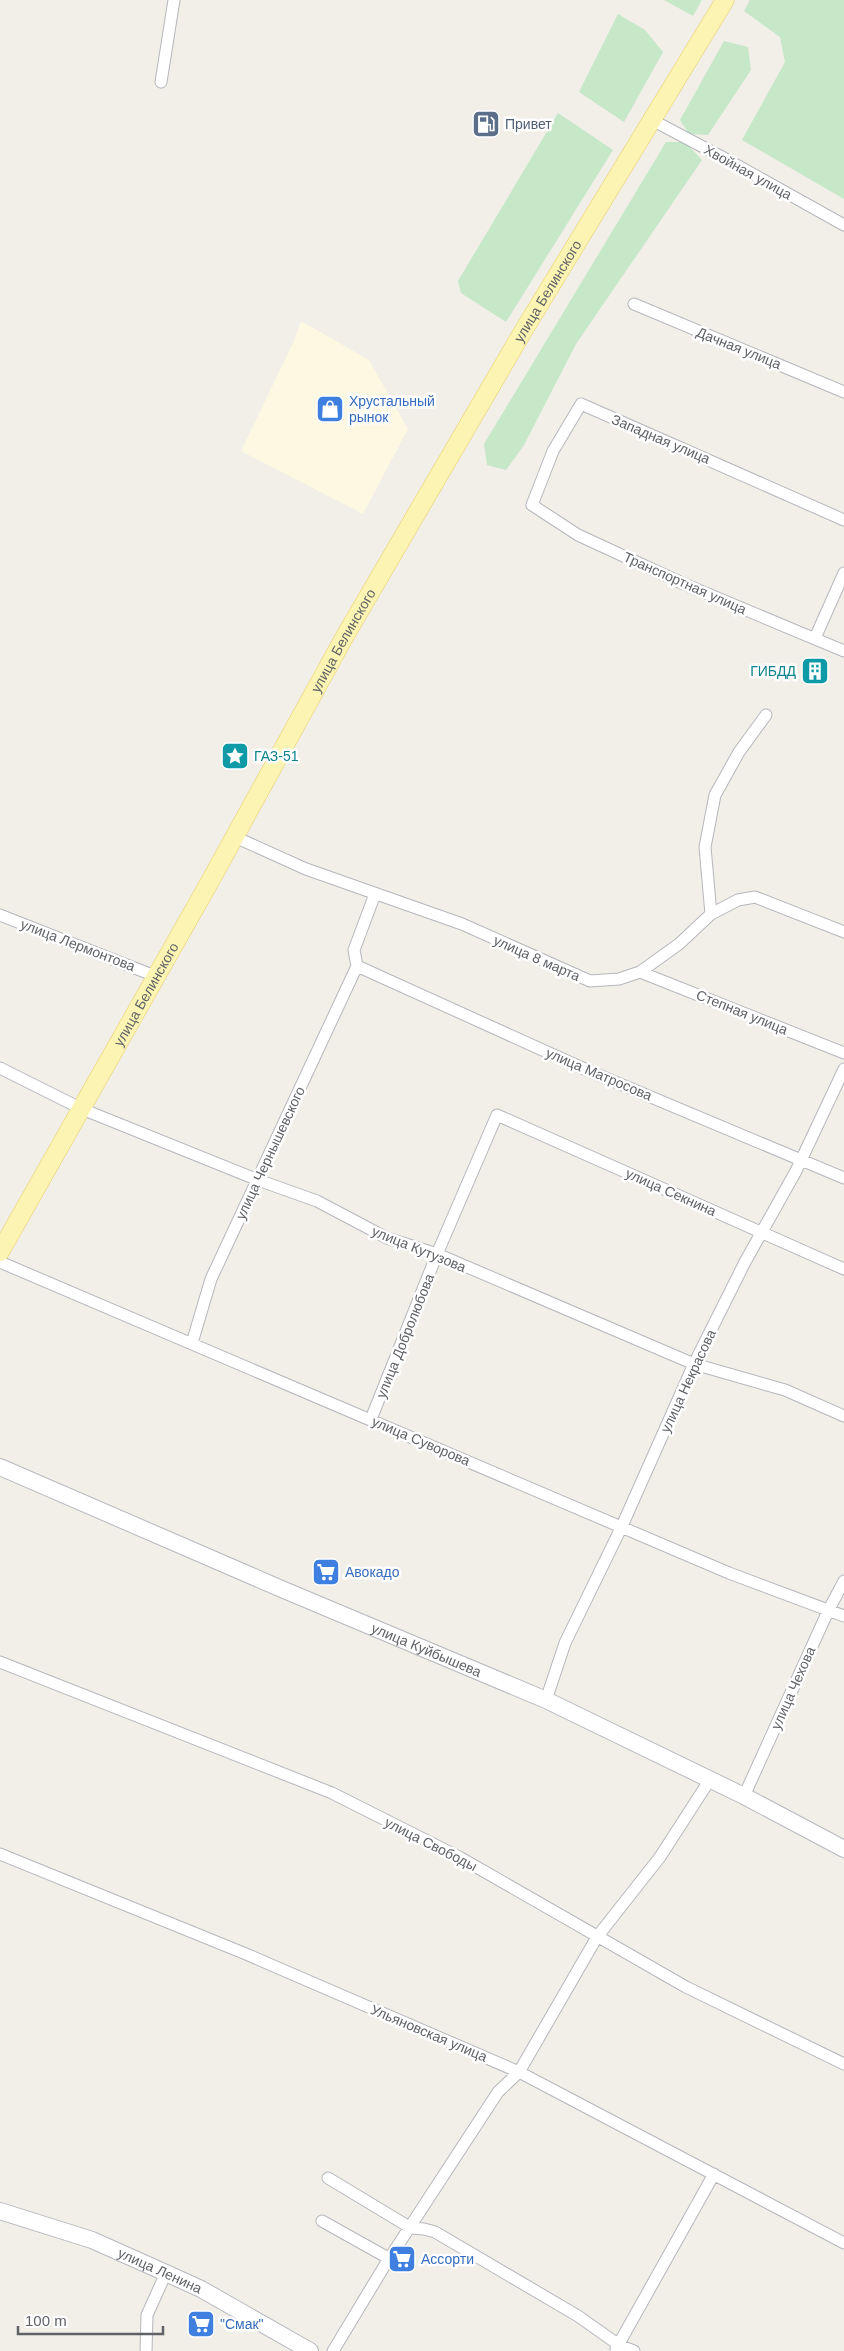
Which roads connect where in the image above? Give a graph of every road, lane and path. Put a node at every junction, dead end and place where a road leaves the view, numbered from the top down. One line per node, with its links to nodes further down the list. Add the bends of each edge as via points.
1 (174, 0): 3 (street)
2 (725, 0): 4 (main road, улица Белинского)
3 (161, 82)
4 (652, 120): 5 (street, Хвойная улица); 14 (main road, улица Белинского, via 522,333 350,627)
5 (844, 224)
6 (634, 304): 7 (street, Дачная улица)
7 (844, 392)
8 (532, 505): 9 (street, Западная улица, via 553,452 581,404); 11 (street, Транспортная улица, via 578,535 684,584)
9 (844, 520)
10 (844, 573): 11 (street)
11 (815, 638): 12 (street, Транспортная улица)
12 (844, 651)
13 (766, 715): 16 (street, via 739,752 716,795 705,847)
14 (235, 837): 15 (street, улица 8 марта, via 306,869); 21 (main road, улица Белинского)
15 (375, 894): 19 (street, via 354,950); 20 (street, улица 8 марта, via 462,924 590,981 619,979)
16 (711, 914): 18 (street, via 738,900 755,896); 20 (street, улица 8 марта, via 679,944)
17 (0, 915): 21 (street, улица Лермонтова)
18 (844, 932)
19 (357, 966): 27 (street, улица Матросова, via 589,1071); 29 (street, улица Чернышевского)
20 (640, 972): 22 (street, Степная улица)
21 (155, 976): 25 (main road, улица Белинского)
22 (844, 1053)
23 (0, 1068): 25 (street, улица Кутузова)
24 (844, 1069): 27 (street, улица Некрасова)
25 (82, 1109): 29 (street, улица Кутузова); 31 (main road, улица Белинского)
26 (497, 1115): 30 (street, улица Секнина); 32 (street, улица Добролюбова)
27 (802, 1159): 28 (street, улица Матросова); 30 (street, улица Некрасова)
28 (844, 1178)
29 (258, 1180): 32 (street, улица Кутузова, via 317,1201 387,1238); 35 (street, улица Чернышевского, via 211,1279)
30 (764, 1232): 34 (street, улица Секнина); 36 (street, улица Некрасова, via 745,1262)
31 (0, 1252)
32 (437, 1254): 36 (street, улица Кутузова); 38 (street, улица Добролюбова)
33 (0, 1262): 35 (street, улица Суворова)
34 (844, 1269)
35 (192, 1343): 38 (street, улица Суворова)
36 (694, 1364): 37 (street, улица Кутузова, via 785,1390); 40 (street, улица Некрасова)
37 (844, 1416)
38 (371, 1419): 40 (street, улица Суворова)
39 (0, 1467): 45 (main road, улица Куйбышева)
40 (622, 1526): 42 (street, улица Суворова, via 729,1573); 45 (street, улица Некрасова, via 565,1643)
41 (844, 1582): 42 (street, улица Чехова)
42 (829, 1609): 43 (street, улица Суворова); 47 (street, улица Чехова)
43 (844, 1616)
44 (0, 1662): 50 (street, улица Свободы, via 332,1793 459,1857)
45 (546, 1700): 46 (main road, улица Куйбышева)
46 (709, 1781): 47 (main road, улица Куйбышева); 50 (street, via 660,1856)
47 (744, 1796): 48 (main road, улица Куйбышева)
48 (844, 1849)
49 (0, 1854): 52 (street, Ульяновская улица, via 246,1954)
50 (597, 1937): 51 (street, улица Свободы, via 686,1987); 52 (street)
51 (844, 2064)
52 (519, 2072): 53 (street, Ульяновская улица); 57 (street, via 498,2092)
53 (714, 2174): 58 (street, Ульяновская улица); 61 (street)
54 (328, 2178): 57 (street)
55 (0, 2211): 60 (main road, улица Ленина, via 92,2240)
56 (322, 2221): 59 (street)
57 (411, 2228): 59 (street); 61 (street, via 435,2232 578,2316)
58 (844, 2243)
59 (390, 2259): 64 (street)
60 (166, 2273): 62 (street, via 147,2315); 63 (main road, улица Ленина, via 201,2289)
61 (617, 2348): 65 (street)
62 (146, 2351)
63 (310, 2351)
64 (333, 2351)
65 (634, 2351)

